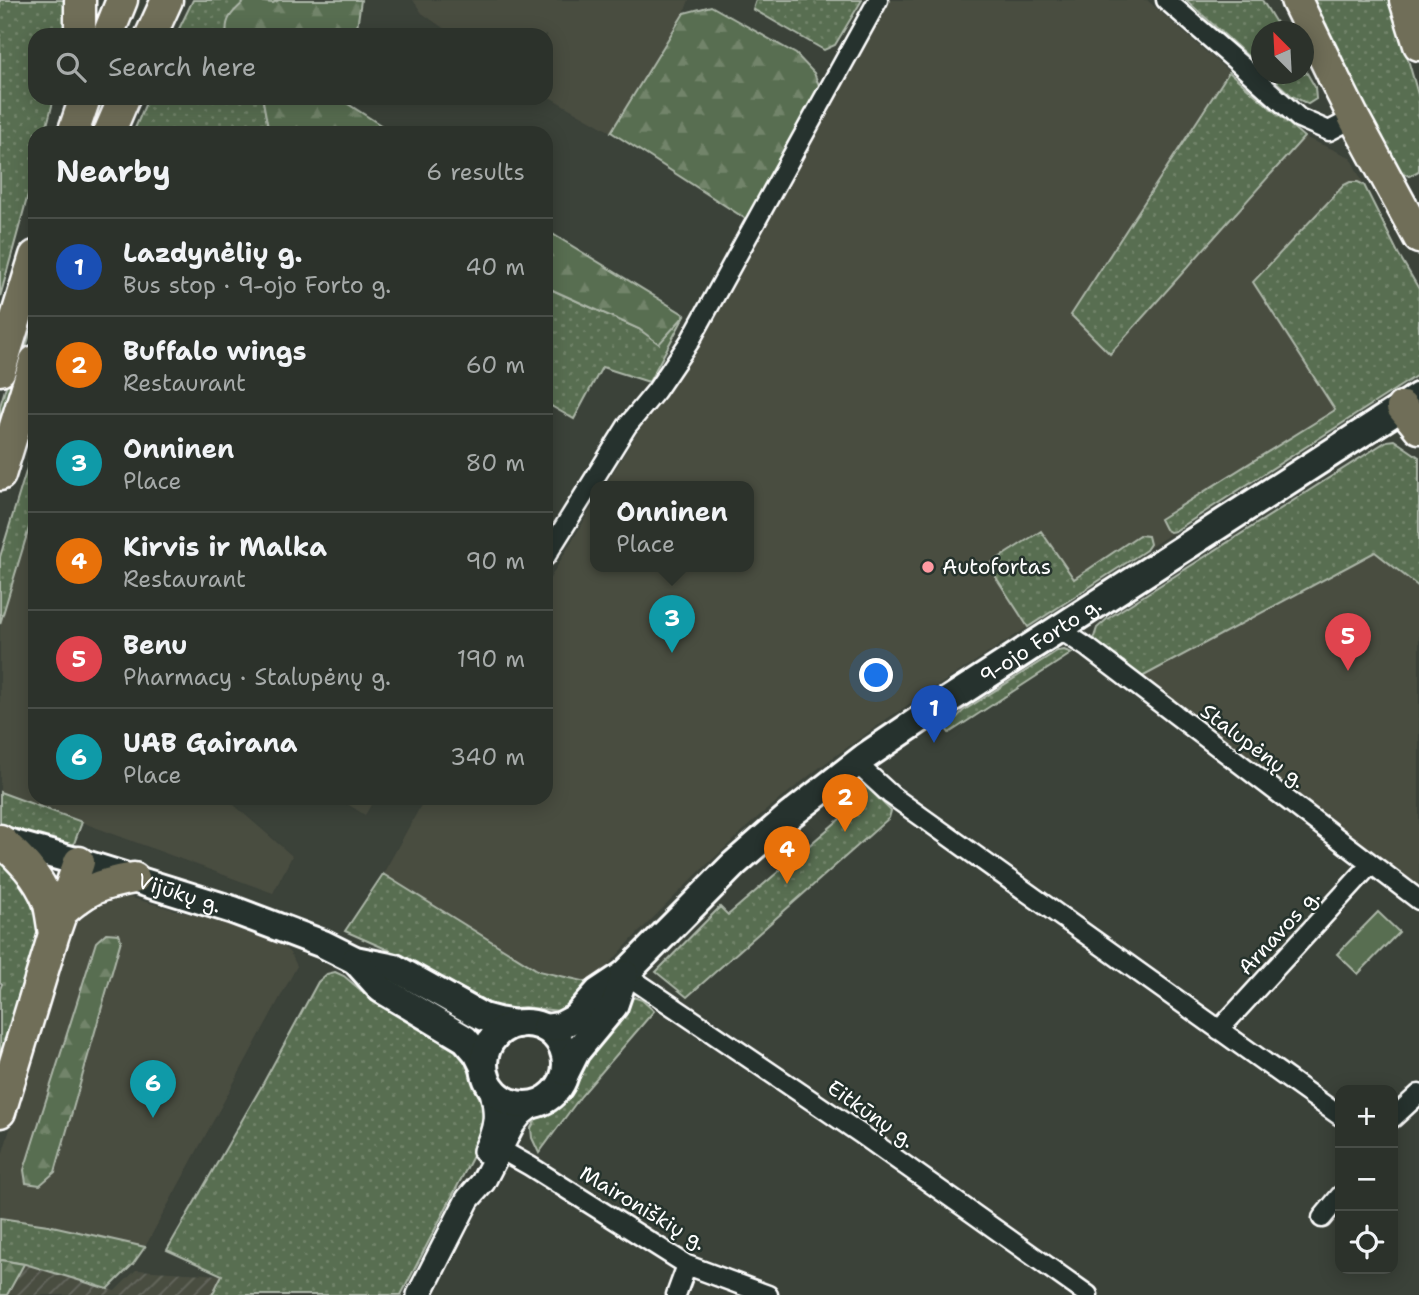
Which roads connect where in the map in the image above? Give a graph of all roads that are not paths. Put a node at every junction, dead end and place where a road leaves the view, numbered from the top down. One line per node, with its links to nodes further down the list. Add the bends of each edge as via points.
1 (80, 0): 10 (main road)
2 (122, 0): 11 (main road)
3 (167, 0): 12 (main road)
4 (878, 0): 26 (street, via 690,341)
5 (1166, 0): 17 (street, via 1299,118 1329,131)
6 (1273, 0): 9 (main road)
7 (1296, 0): 15 (main road)
8 (1405, 0): 13 (main road)
9 (1289, 21)
10 (79, 28)
11 (111, 28)
12 (154, 28)
13 (1419, 45)
14 (1314, 51): 15 (main road)
15 (1333, 76): 17 (main road)
16 (121, 105): 18 (main road)
17 (1354, 118): 19 (main road)
18 (112, 126)
19 (1419, 238)
20 (28, 271): 21 (main road)
21 (11, 308): 22 (main road)
22 (0, 370)
23 (28, 384): 25 (main road)
24 (1413, 410): 29 (main road, 9-ojo Forto g.)
25 (0, 475)
26 (593, 481)
27 (590, 485): 28 (street)
28 (553, 545)
29 (1059, 629): 30 (main road, 9-ojo Forto g.); 33 (street, Stalupėnų g.)
30 (856, 764): 38 (main road, 9-ojo Forto g., via 734,864); 41 (street, via 891,795)
31 (0, 840): 32 (main road, Vijūkų g.); 36 (main road, via 38,881)
32 (79, 862): 34 (main road, Vijūkų g.); 36 (main road)
33 (1371, 864): 35 (street, Stalupėnų g.); 41 (street, Arnavos g.)
34 (134, 878): 36 (main road, via 93,888 78,897); 37 (main road, Vijūkų g., via 281,926)
35 (1419, 900)
36 (58, 923): 46 (main road)
37 (355, 960): 39 (main road, Vijūkų g., via 395,968 483,1017); 43 (main road, Vijūkų g., via 381,989 465,1039 477,1053)
38 (625, 974): 40 (main road, 9-ojo Forto g., via 598,992 575,1018); 42 (main road, 9-ojo Forto g., via 614,1006 576,1052); 56 (street, Eitkūnų g.)
39 (517, 1024): 40 (main road); 43 (main road, via 489,1044)
40 (545, 1028): 42 (main road, via 563,1046)
41 (1219, 1030): 47 (street)
42 (566, 1072): 45 (main road, via 554,1094)
43 (487, 1078): 45 (main road, via 499,1097); 49 (street, via 495,1102)
44 (1419, 1094): 48 (street)
45 (531, 1106): 49 (street)
46 (0, 1112)
47 (1335, 1112)
48 (1398, 1113)
49 (496, 1142): 52 (street, Maironiškių g.); 53 (street, via 483,1182 468,1199)
50 (1335, 1202): 51 (street)
51 (1322, 1218)
52 (687, 1265): 54 (street); 55 (street, Maironiškių g.)
53 (418, 1295)
54 (676, 1295)
55 (768, 1295)
56 (1088, 1295)

